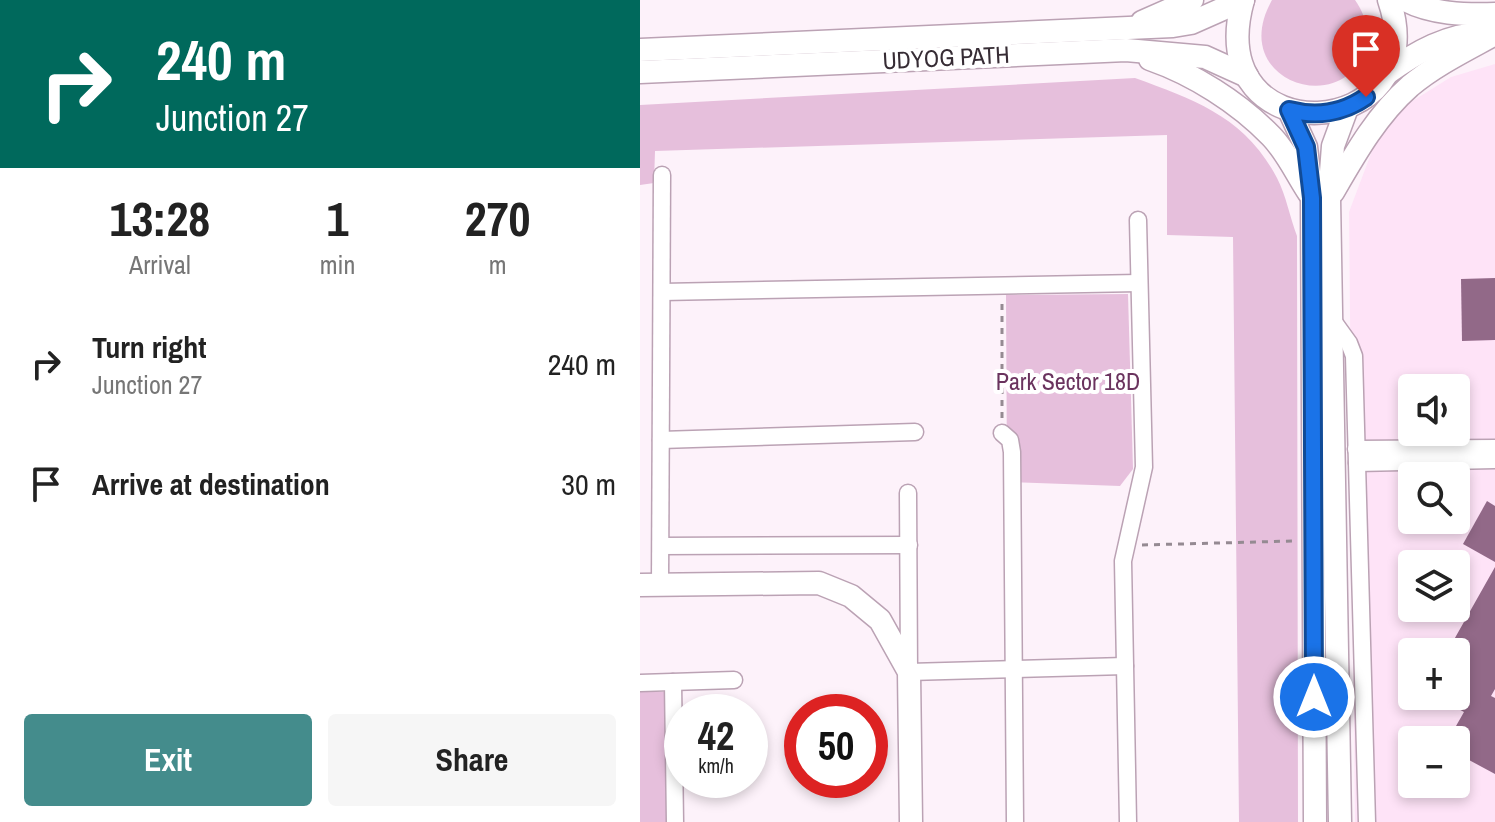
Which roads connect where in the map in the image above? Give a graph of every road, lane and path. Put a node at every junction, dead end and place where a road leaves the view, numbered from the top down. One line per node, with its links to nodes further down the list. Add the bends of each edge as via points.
1 (1192, 0): 8 (main road)
2 (1243, 0): 8 (main road, UDYOG PATH, via 1191,23); 12 (main road, via 1237,50)
3 (1389, 0): 11 (main road, via 1396,42)
4 (1405, 0): 6 (main road, via 1422,9)
5 (1461, 0): 6 (main road)
6 (1495, 14)
7 (1495, 33): 11 (main road, via 1466,33 1417,51); 16 (main road, via 1409,87)
8 (1126, 39): 9 (main road, UDYOG PATH); 10 (main road, UDYOG PATH); 12 (main road, UDYOG PATH, via 1205,57); 16 (main road, via 1238,109 1272,137)
9 (640, 50)
10 (640, 72)
11 (1386, 74): 13 (main road, via 1366,97)
12 (1247, 76): 14 (main road, via 1269,100)
13 (1347, 108): 14 (main road, via 1307,114); 16 (main road)
14 (1289, 110): 16 (main road)
15 (662, 175): 20 (street)
16 (1320, 198): 21 (main road); 29 (main road)
17 (1138, 220): 18 (street)
18 (1139, 283): 19 (street); 32 (street, via 1144,467)
19 (1002, 286): 20 (street); 23 (path)
20 (662, 292): 24 (street)
21 (1331, 318): 26 (street, via 1354,356); 45 (main road)
22 (915, 432): 24 (street)
23 (1002, 433): 35 (street, via 1012,452)
24 (661, 440): 31 (street)
25 (1495, 448): 26 (street)
26 (1357, 456): 27 (street); 46 (street)
27 (1495, 460)
28 (908, 493): 30 (street)
29 (1313, 541): 32 (path); 44 (main road)
30 (909, 545): 31 (street); 36 (street)
31 (661, 546): 33 (street)
32 (1126, 546): 34 (street)
33 (650, 585): 36 (main road, via 819,583 851,596 880,620)
34 (1125, 666): 35 (street); 43 (street)
35 (1012, 669): 36 (street); 42 (street)
36 (909, 672): 41 (main road)
37 (734, 680): 38 (street)
38 (673, 682): 39 (street); 40 (street)
39 (640, 683)
40 (675, 822)
41 (911, 822)
42 (1015, 822)
43 (1128, 822)
44 (1315, 822)
45 (1340, 822)
46 (1367, 822)

